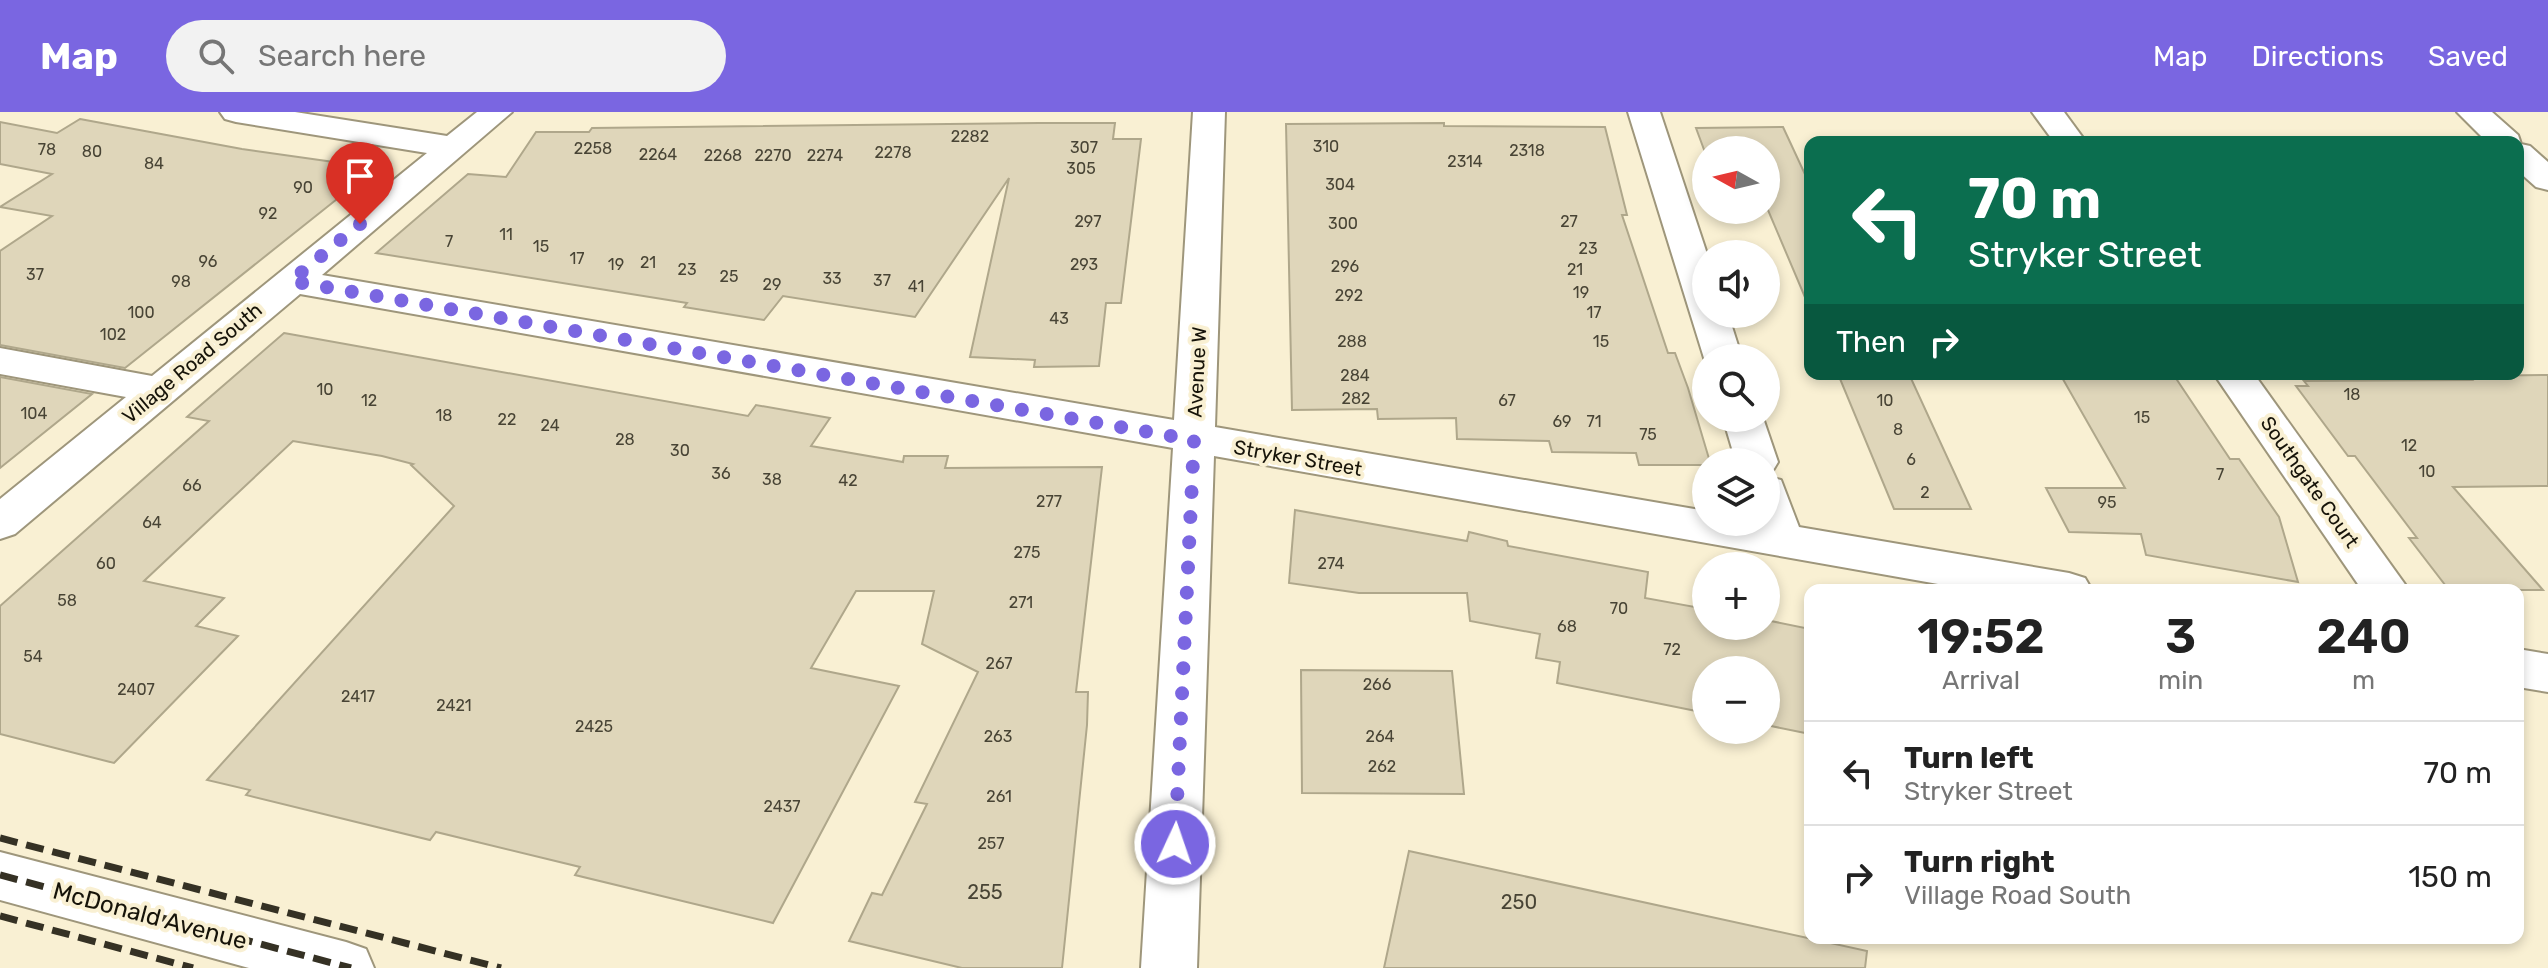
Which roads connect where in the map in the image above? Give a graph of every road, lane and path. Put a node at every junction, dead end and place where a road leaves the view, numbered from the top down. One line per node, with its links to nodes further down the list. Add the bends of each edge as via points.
1 (236, 112): 9 (street)
2 (496, 112): 9 (street, Village Road South)
3 (1209, 112): 17 (street, Avenue W)
4 (1644, 112): 12 (street)
5 (2048, 112): 7 (street)
6 (2473, 112): 8 (street)
7 (2066, 136)
8 (2499, 136)
9 (453, 147): 13 (street, Village Road South)
10 (2524, 158): 11 (street)
11 (2548, 180)
12 (1692, 261)
13 (291, 281): 16 (street, Village Road South); 17 (street, Stryker Street)
14 (0, 361): 16 (street)
15 (2238, 380): 22 (street, Southgate Court)
16 (160, 390): 18 (street, Village Road South)
17 (1194, 440): 20 (street, Stryker Street); 27 (street, Avenue W)
18 (0, 523)
19 (1780, 535): 20 (street)
20 (1782, 541): 21 (street, Stryker Street)
21 (2034, 584)
22 (2382, 584)
23 (2524, 669): 24 (street)
24 (2548, 673)
25 (0, 876): 26 (street, McDonald Avenue)
26 (346, 968)
27 (1169, 968)

